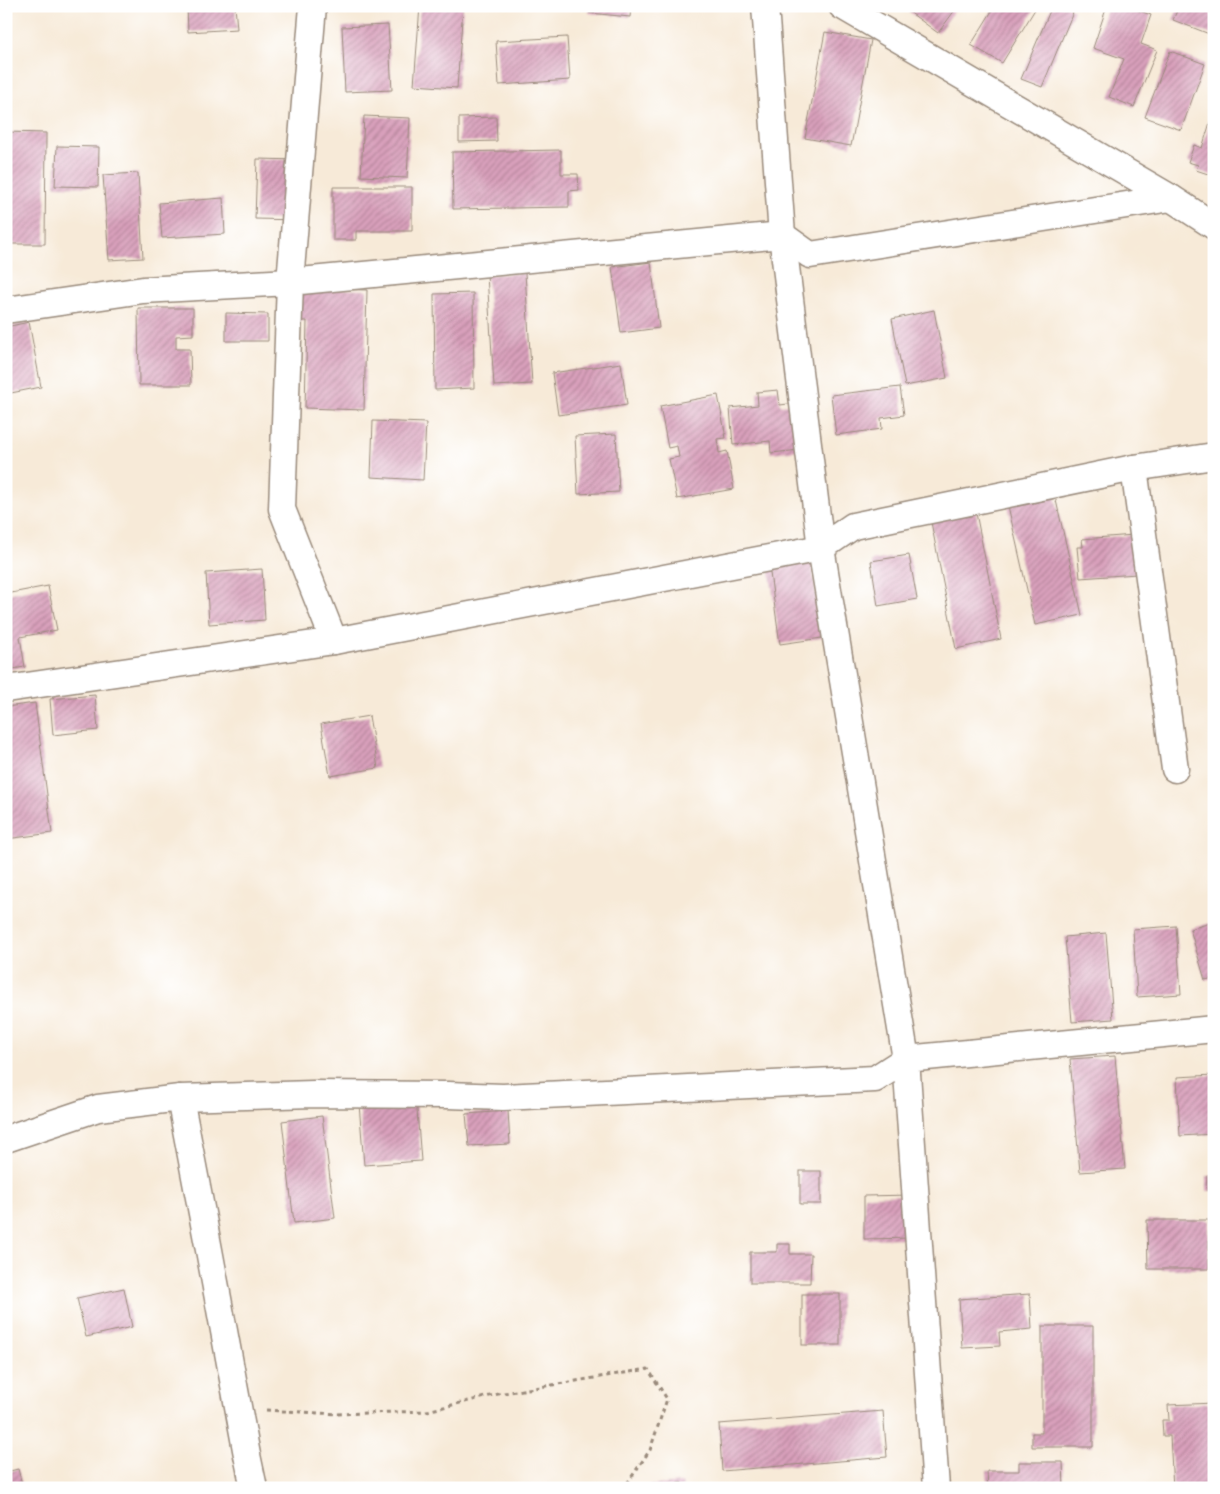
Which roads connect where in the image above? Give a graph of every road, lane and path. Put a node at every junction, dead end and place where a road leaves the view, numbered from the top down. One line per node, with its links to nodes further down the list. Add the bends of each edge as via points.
1 (313, 6): 7 (street)
2 (764, 6): 6 (street)
3 (842, 6): 4 (street)
4 (1171, 198): 5 (street); 6 (street, via 810,255)
5 (1214, 226)
6 (782, 235): 7 (street); 11 (street)
7 (290, 282): 8 (street, via 143,290); 12 (street, via 282,509)
8 (6, 310)
9 (1214, 456): 10 (street)
10 (1134, 468): 11 (street, via 853,526); 14 (street)
11 (821, 548): 12 (street); 16 (street)
12 (334, 641): 13 (street)
13 (6, 689)
14 (1175, 769)
15 (1214, 1029): 16 (street)
16 (906, 1059): 17 (street, via 875,1079 503,1097 313,1094); 22 (street)
17 (180, 1098): 18 (street, via 98,1108); 19 (street)
18 (6, 1139)
19 (238, 1408): 20 (street); 21 (path, via 337,1414 427,1411 498,1394 648,1369 667,1399 650,1450)
20 (254, 1488)
21 (624, 1488)
22 (936, 1488)

